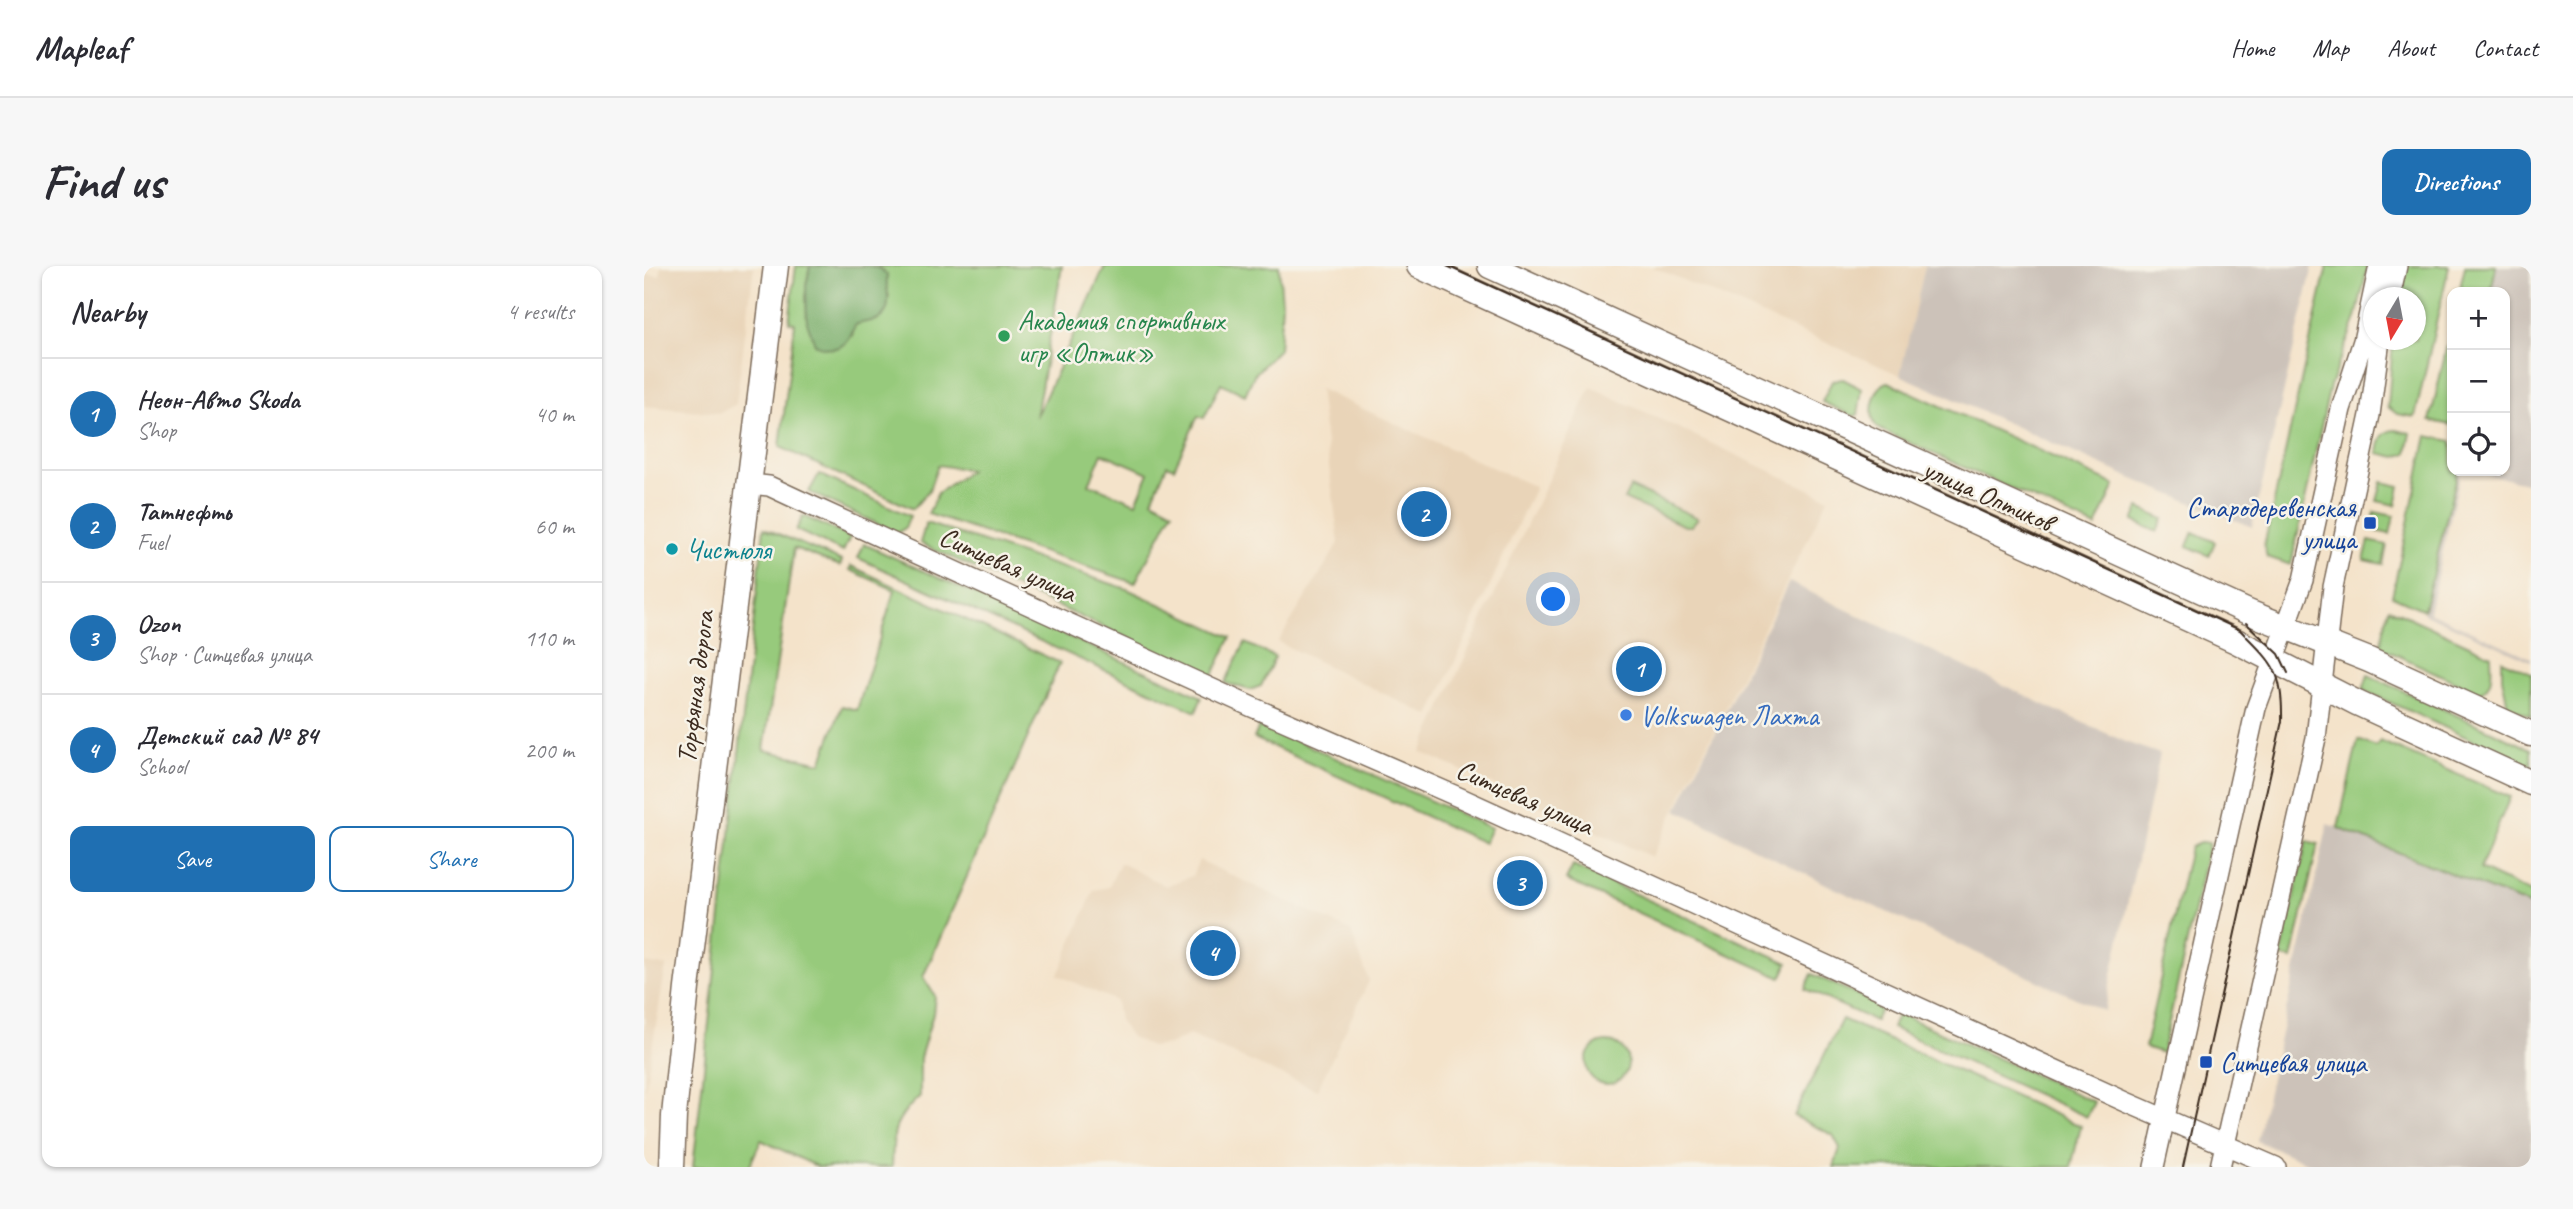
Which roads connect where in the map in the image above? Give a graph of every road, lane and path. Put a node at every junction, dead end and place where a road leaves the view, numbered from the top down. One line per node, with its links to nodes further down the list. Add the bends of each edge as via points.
1 (775, 266): 8 (main road, Торфяная дорога)
2 (1419, 266): 11 (main road, улица Оптиков)
3 (1490, 266): 9 (main road, улица Оптиков)
4 (2379, 266): 9 (street, via 2303,580)
5 (2397, 266): 6 (street)
6 (2392, 287)
7 (2379, 350): 10 (street, via 2370,415 2333,587)
8 (750, 484): 15 (main road, Торфяная дорога); 16 (street, Ситцевая улица, via 769,486)
9 (2286, 627): 10 (main road, улица Оптиков); 11 (street)
10 (2327, 643): 12 (street); 13 (main road, улица Оптиков)
11 (2274, 660): 12 (main road, улица Оптиков); 16 (street, via 2253,721)
12 (2322, 685): 14 (main road, улица Оптиков); 17 (street, via 2316,737)
13 (2531, 734)
14 (2531, 783)
15 (674, 1116): 18 (main road, Торфяная дорога); 19 (main road, Торфяная дорога)
16 (2164, 1118): 17 (street, Ситцевая улица); 20 (street)
17 (2225, 1145): 21 (street); 22 (street, Ситцевая улица)
18 (659, 1167)
19 (672, 1167)
20 (2154, 1167)
21 (2220, 1167)
22 (2276, 1167)

